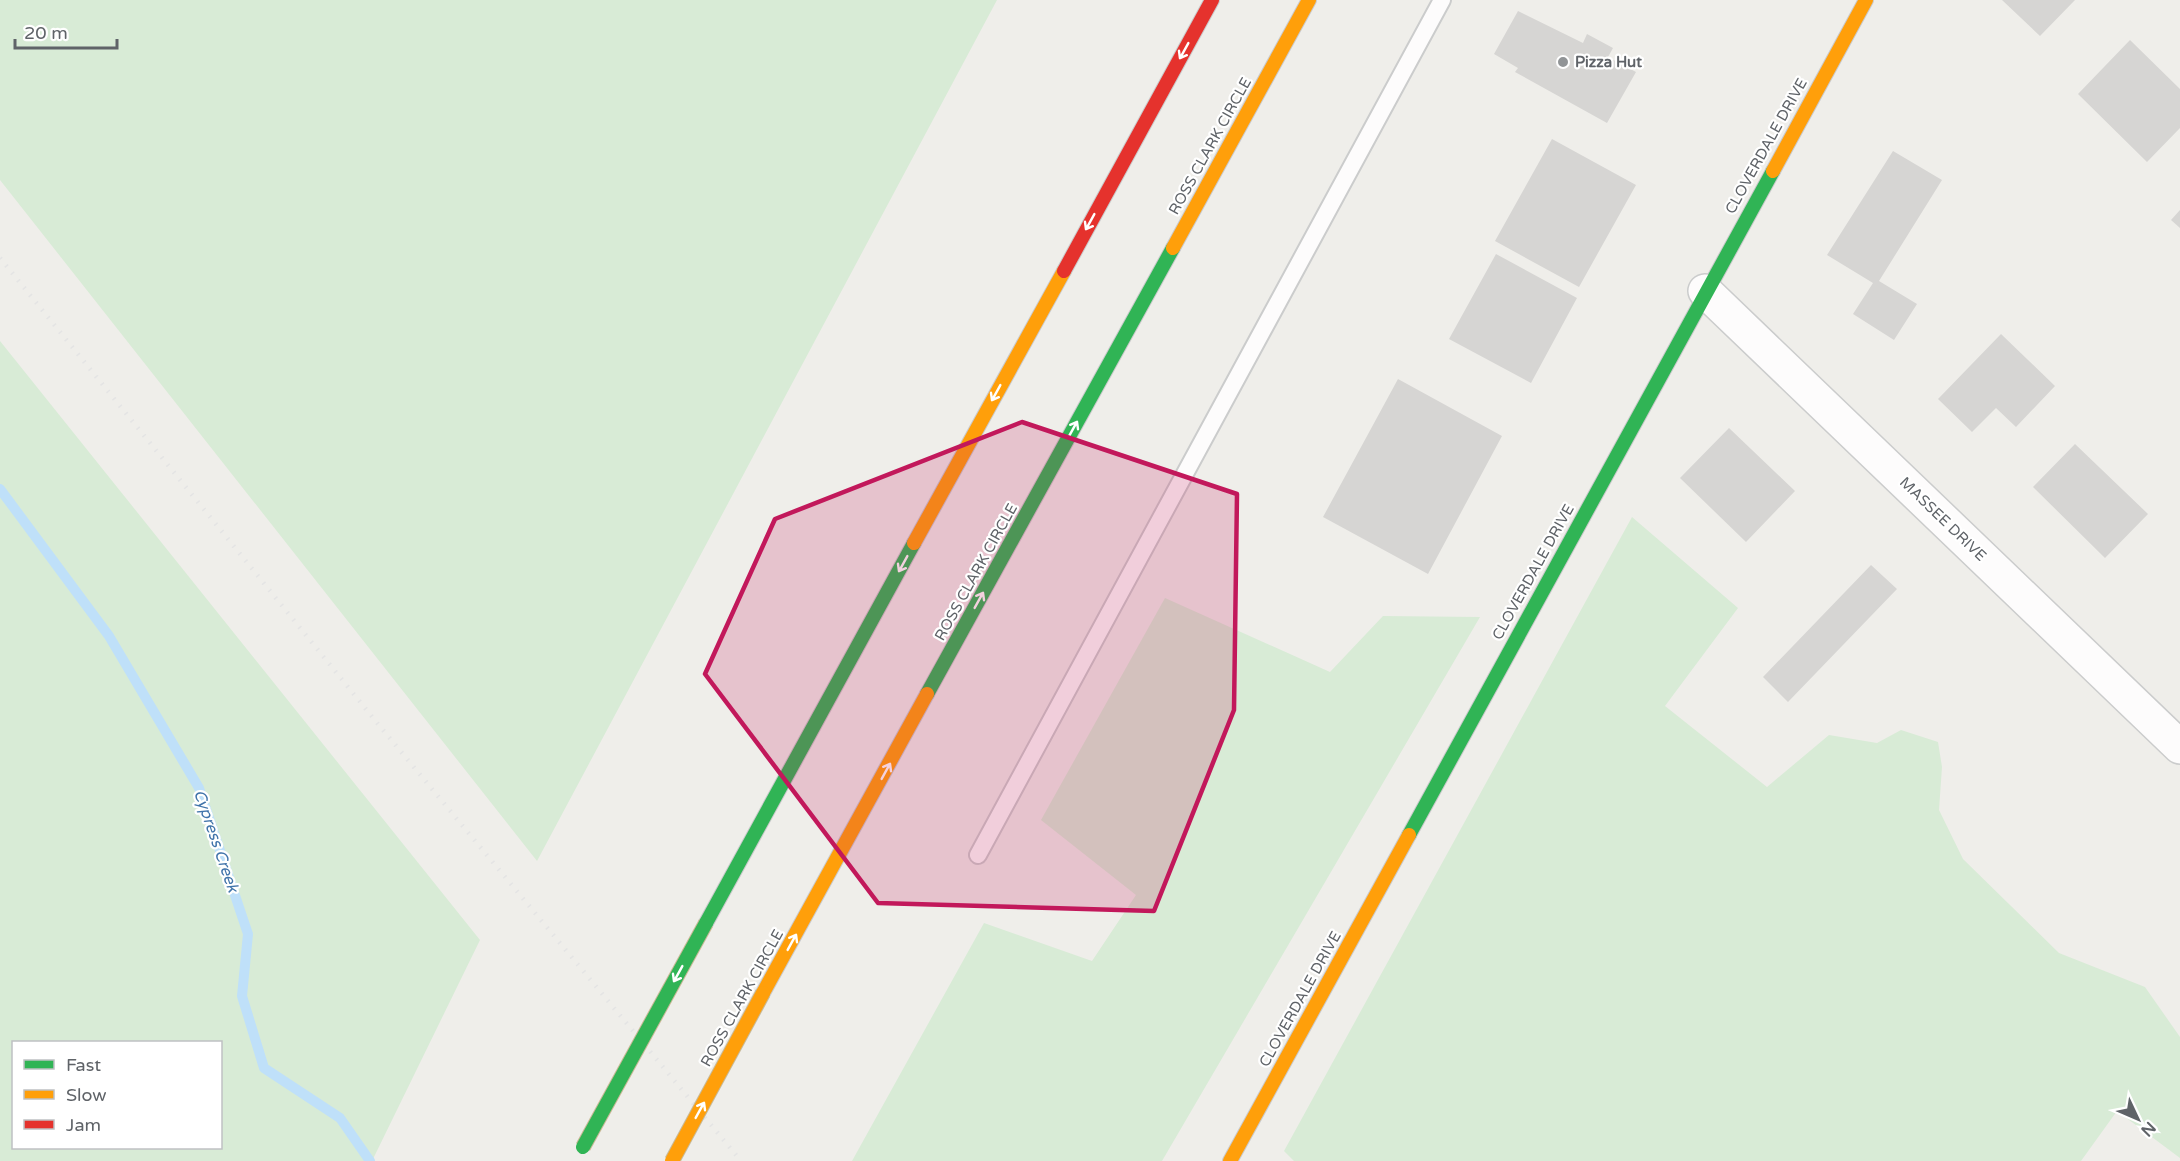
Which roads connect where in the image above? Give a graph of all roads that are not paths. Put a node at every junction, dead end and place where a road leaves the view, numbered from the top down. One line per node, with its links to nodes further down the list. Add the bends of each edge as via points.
1 (1212, 0): 8 (main road, one-way to 8, bridge)
2 (1309, 0): 9 (main road, ROSS CLARK CIRCLE, one-way to 2, bridge)
3 (1442, 0): 7 (lane)
4 (1866, 0): 5 (main road, CLOVERDALE DRIVE)
5 (1705, 291): 6 (street, MASSEE DRIVE); 10 (main road, CLOVERDALE DRIVE)
6 (2180, 747)
7 (978, 855)
8 (575, 1161)
9 (672, 1161)
10 (1230, 1161)

